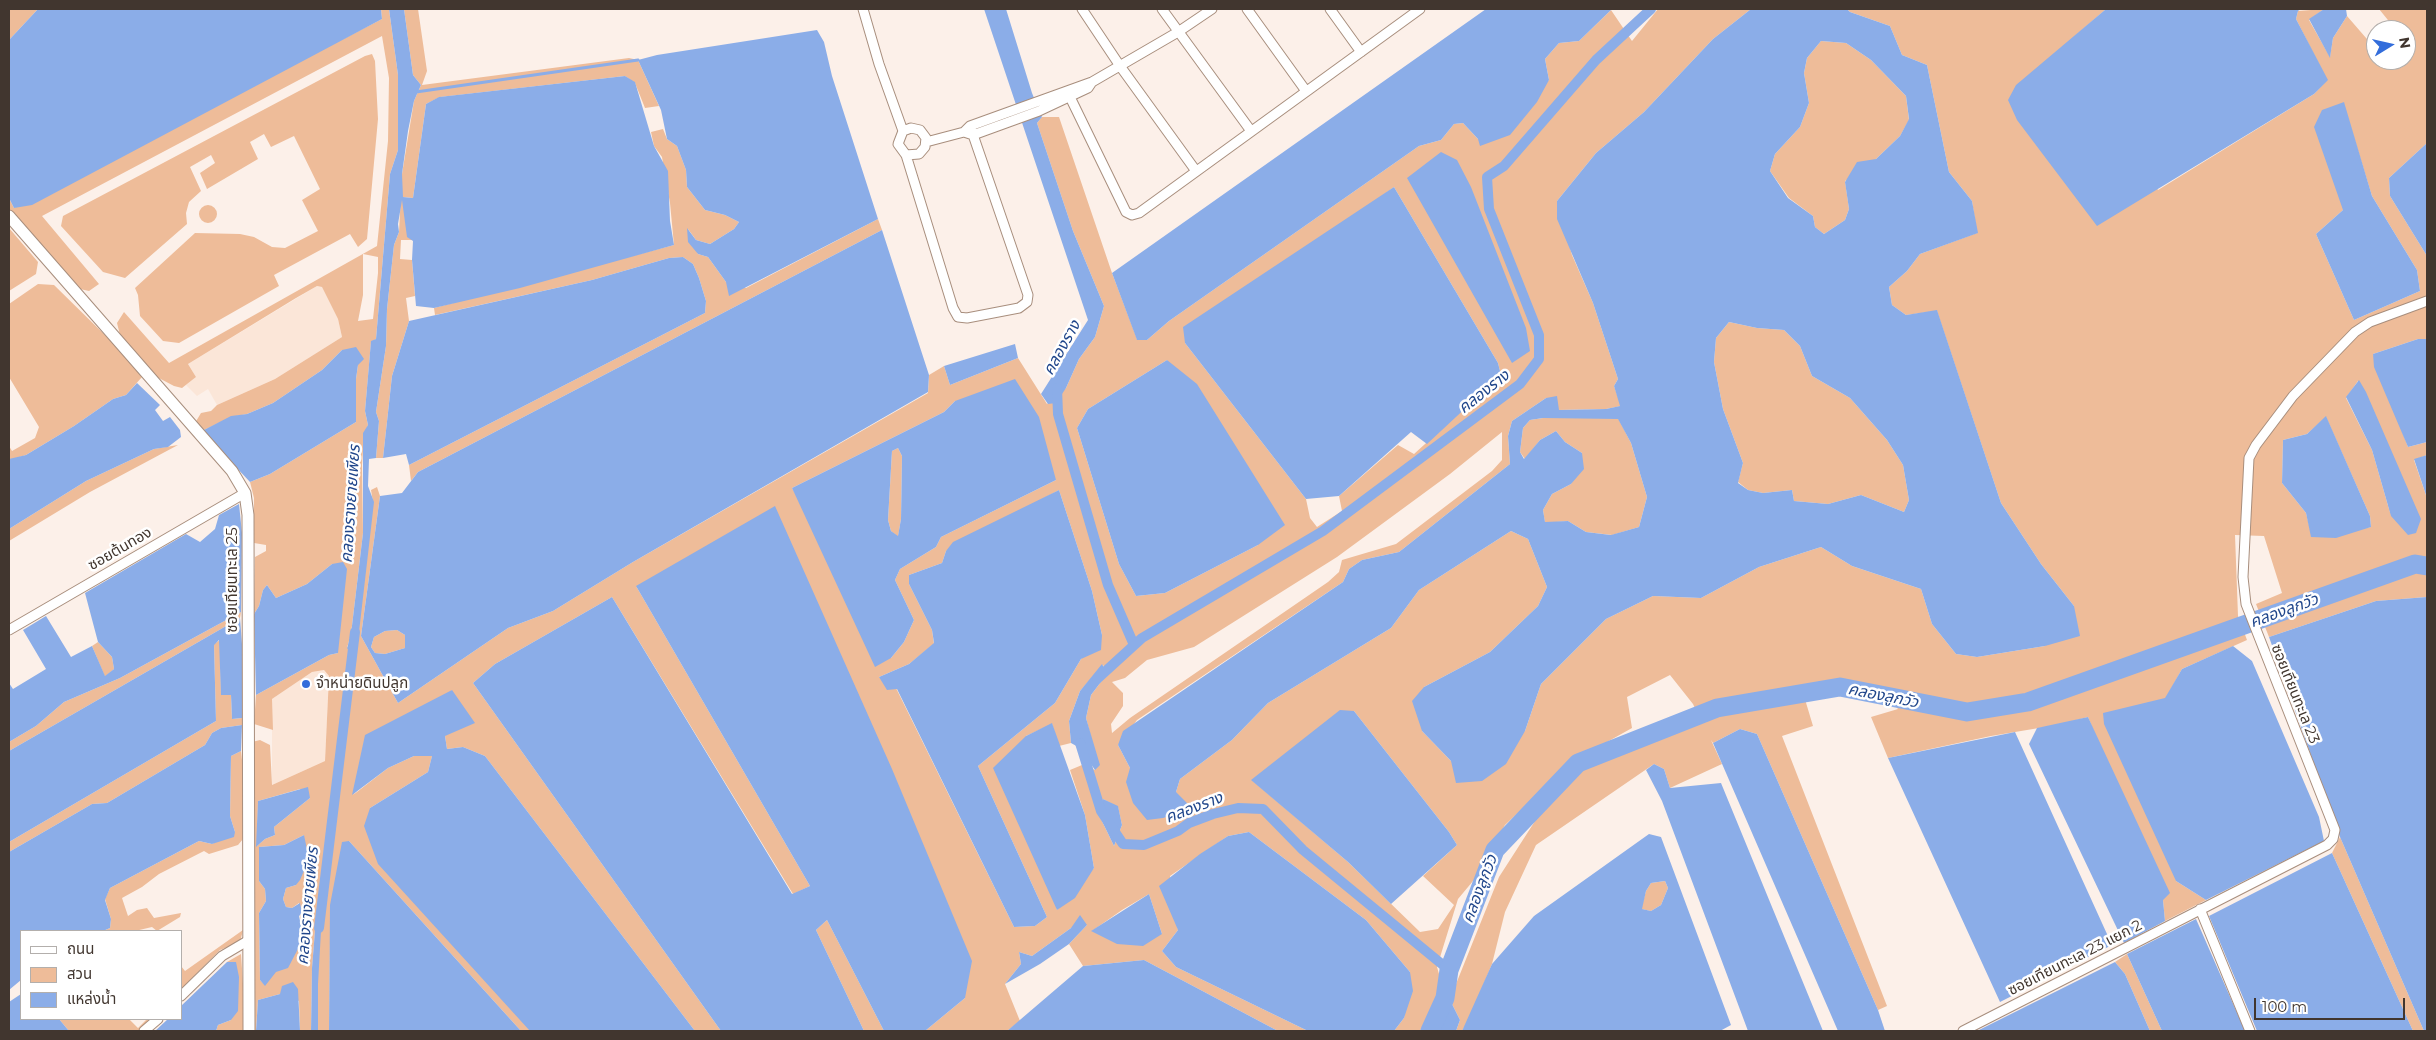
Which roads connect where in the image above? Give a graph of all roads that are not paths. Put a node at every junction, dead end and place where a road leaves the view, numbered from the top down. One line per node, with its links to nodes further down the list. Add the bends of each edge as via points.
1 (863, 9): 14 (street)
2 (1082, 9): 10 (street)
3 (1162, 9): 8 (street)
4 (1212, 9): 8 (street)
5 (1247, 9): 12 (street)
6 (1330, 9): 9 (street)
7 (1416, 10): 9 (street)
8 (1178, 32): 10 (street); 16 (street)
9 (1361, 52): 12 (street)
10 (1120, 66): 11 (street); 19 (street)
11 (1092, 82): 13 (street, via 1088,88); 15 (street, via 1014,110)
12 (1306, 91): 16 (street)
13 (1070, 97): 15 (street, via 1017,120); 19 (street, via 1126,212 1132,215 1139,213)
14 (903, 131): 17 (street, via 916,128); 18 (street, via 898,144)
15 (969, 131): 17 (street); 18 (street, via 1028,295 1027,302 1019,308 958,317)
16 (1251, 131): 19 (street)
17 (926, 142): 18 (street, via 919,154)
18 (906, 155)
19 (1196, 171)
20 (9, 216): 22 (street, ซอยเทียนทะเล 25, via 232,471)
21 (2427, 300): 24 (street, ซอยเทียนทะเล 23, via 2370,322 2355,332 2293,396 2249,458 2243,577 2246,604 2335,834 2327,845)
22 (245, 492): 23 (street, ซอยต้นทอง); 25 (street, ซอยเทียนทะเล 25, via 248,515)
23 (9, 630)
24 (2200, 909): 30 (street, ซอยเทียนทะเล 23 แยก 2); 31 (street)
25 (249, 940): 26 (street, via 222,956); 29 (street, ซอยเทียนทะเล 25)
26 (182, 995)
27 (157, 1020): 28 (street)
28 (144, 1031)
29 (249, 1031)
30 (1963, 1031)
31 (2250, 1031)

